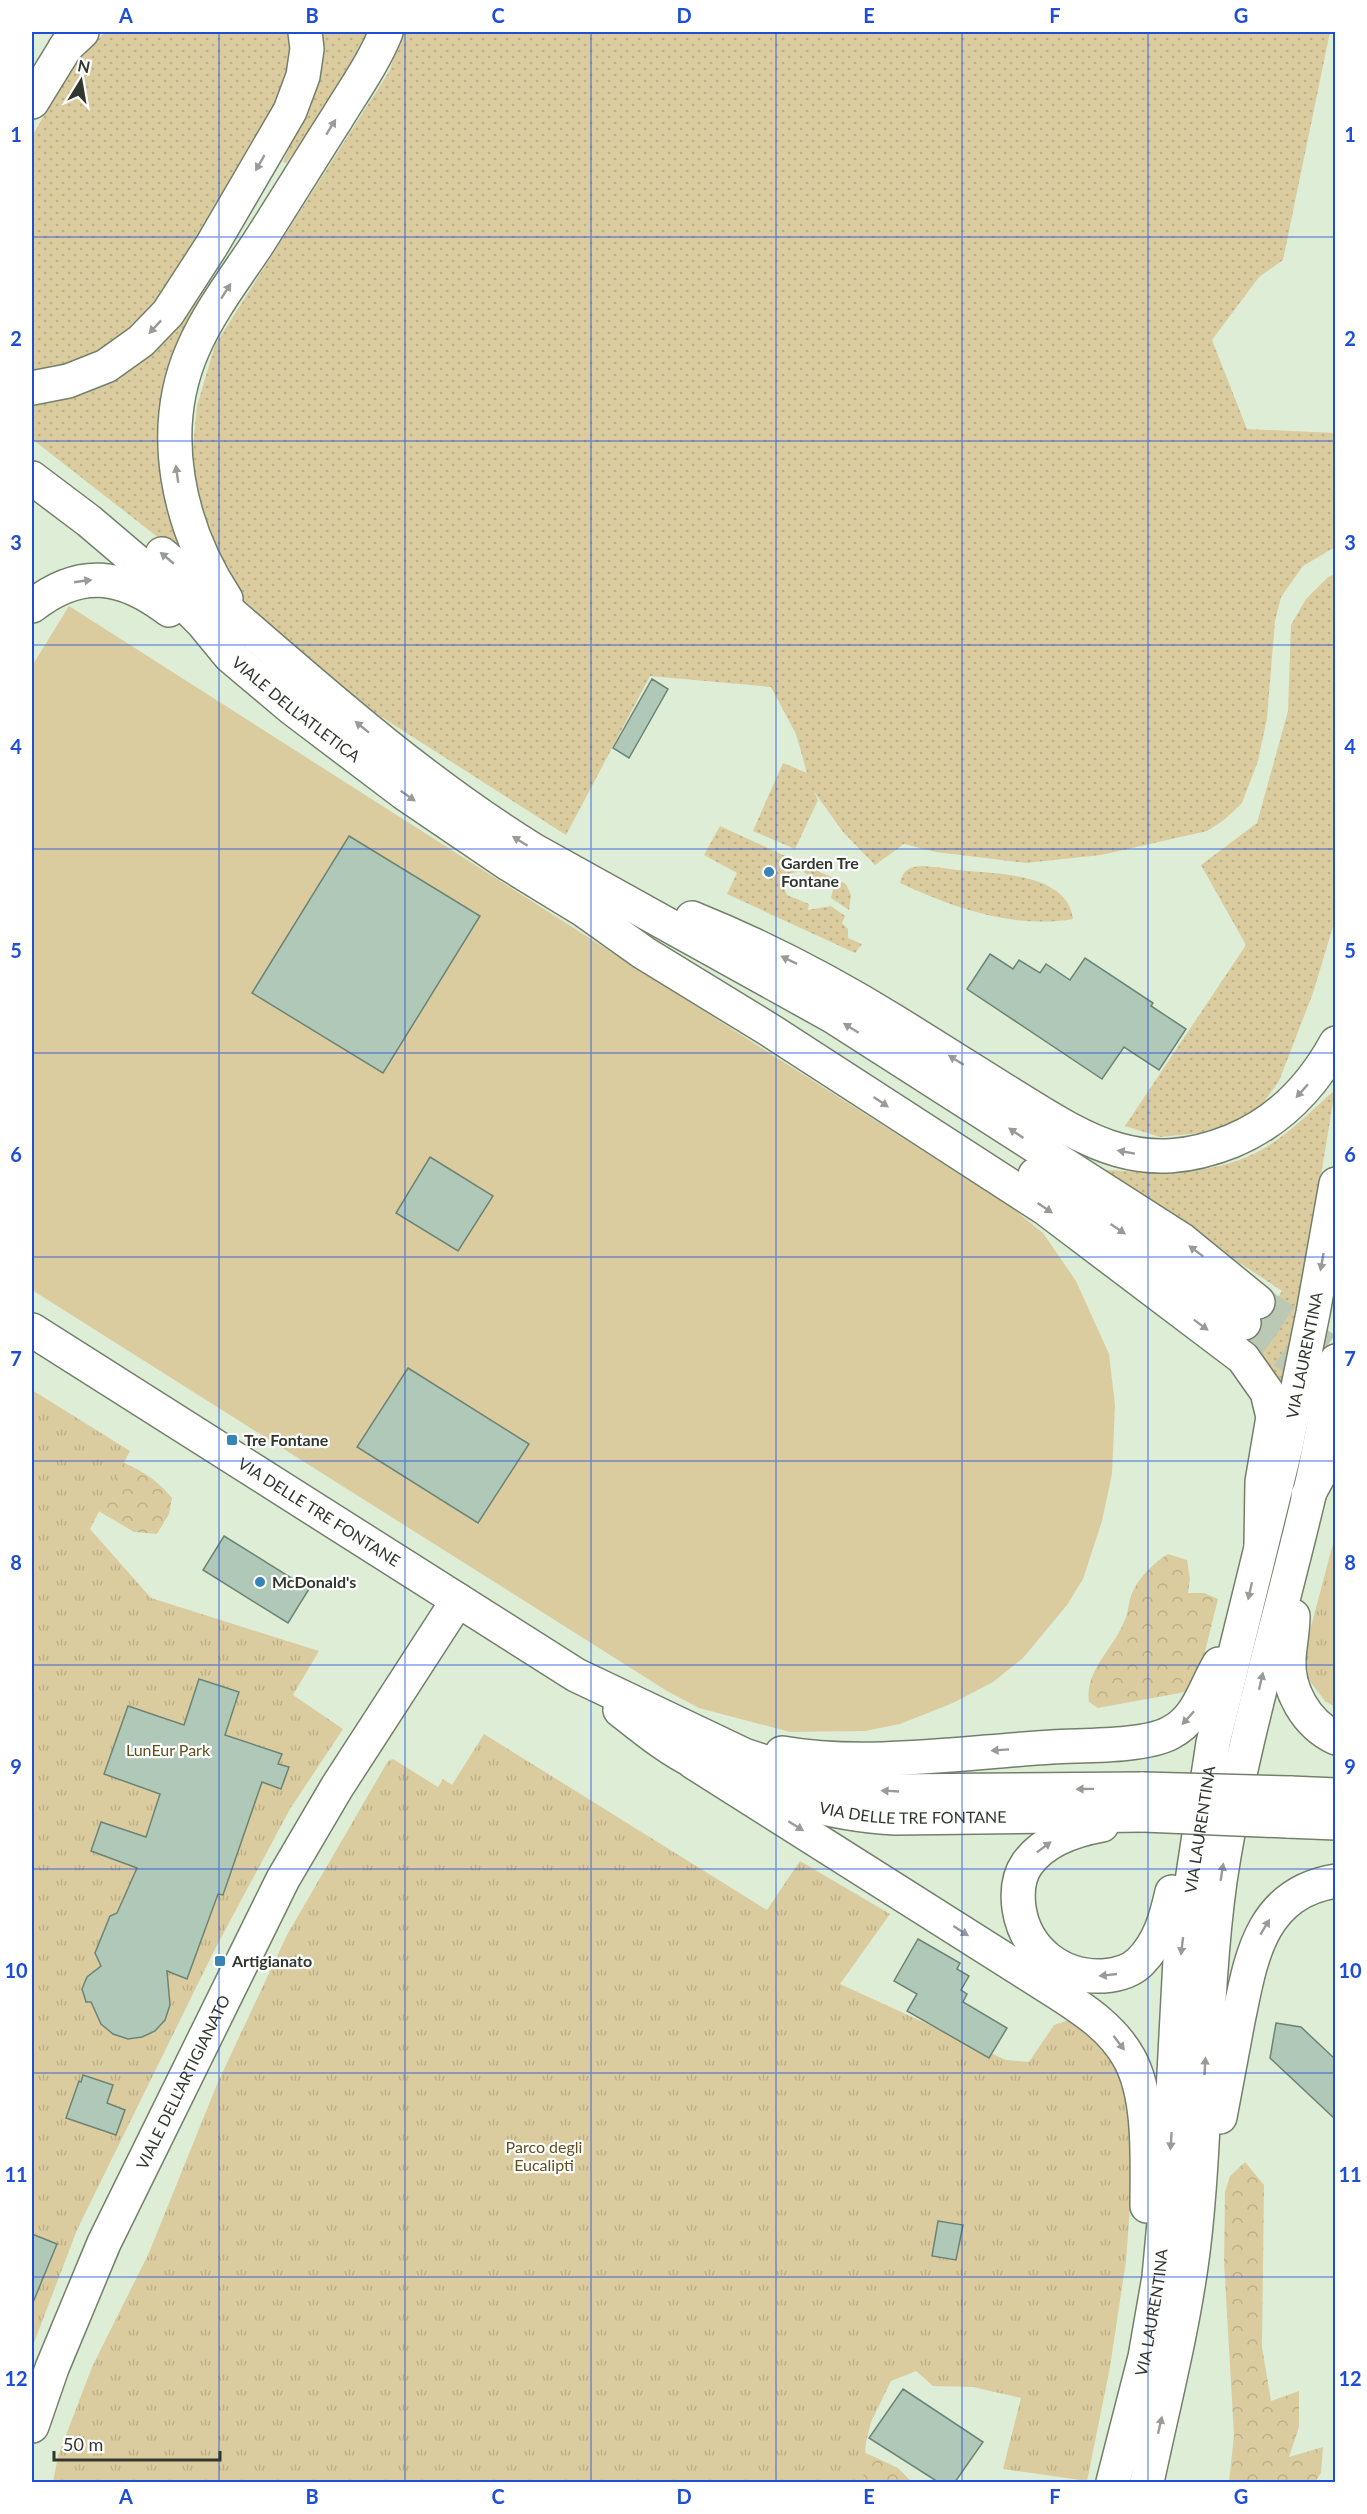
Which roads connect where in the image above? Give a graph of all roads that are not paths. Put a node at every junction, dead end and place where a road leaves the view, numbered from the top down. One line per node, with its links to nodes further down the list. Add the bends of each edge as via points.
1 (305, 32): 5 (main road, one-way to 5, via 303,76 290,111 168,313 141,341 106,366 68,381)
2 (386, 32): 9 (main road, one-way to 2, via 208,569 181,495 175,433 185,368 204,327 340,113)
3 (74, 37): 4 (main road)
4 (32, 102)
5 (32, 387)
6 (32, 452): 9 (main road, VIALE DELL'ATLETICA, one-way to 6, via 127,525)
7 (32, 478): 10 (main road, VIALE DELL'ATLETICA, via 89,520 170,590)
8 (32, 606): 10 (main road, one-way to 10, via 55,590 76,582 118,582 160,603)
9 (242, 623): 11 (main road, VIALE DELL'ATLETICA, one-way to 9, via 509,835 416,768)
10 (230, 656): 12 (main road, VIALE DELL'ATLETICA, one-way to 12, via 311,725 404,794)
11 (571, 870): 12 (main road, one-way to 11, via 630,931 803,1028 1251,1313 1182,1240 779,985); 13 (main road, one-way to 11, via 1318,1072 1293,1101 1246,1135 1180,1155 1120,1152 1072,1133 801,967 745,939)
12 (585, 911): 19 (main road, one-way to 19, via 644,953 1046,1209 1243,1358 1267,1392 1273,1417 1262,1482)
13 (1335, 1043)
14 (1335, 1184): 19 (main road, VIA LAURENTINA, one-way to 19, via 1302,1369)
15 (32, 1330): 21 (main road, VIA DELLE TRE FONTANE)
16 (1335, 1361): 18 (main road, VIA LAURENTINA)
17 (1335, 1444): 18 (main road)
18 (1308, 1495): 20 (main road, VIA LAURENTINA)
19 (1261, 1546): 22 (main road, VIA LAURENTINA, one-way to 22)
20 (1288, 1573): 23 (main road, via 1293,1603 1289,1657 1293,1689 1312,1721); 31 (main road, VIA LAURENTINA, one-way to 20, via 1220,1884 1239,1775)
21 (458, 1600): 25 (main road, VIA DELLE TRE FONTANE, via 576,1675 636,1723); 33 (main road, VIALE DELL'ARTIGIANATO, via 360,1750 283,1879 123,2203 72,2317)
22 (1240, 1633): 24 (main road, VIA LAURENTINA); 25 (main road, one-way to 25, via 1194,1712 1172,1732 1153,1738 895,1758 830,1759)
23 (1335, 1738)
24 (1213, 1743): 27 (main road, one-way to 27, via 1166,1916 1152,1948 1128,1971 1109,1976 1079,1974 1062,1968 1029,1940 1020,1915 1018,1889 1025,1866 1042,1848 1063,1836); 32 (main road, VIA LAURENTINA, one-way to 32, via 1181,1950 1168,2178)
25 (694, 1746): 27 (main road, VIA DELLE TRE FONTANE, via 863,1790); 32 (main road, one-way to 32, via 1085,2010 1118,2041 1134,2070 1143,2114)
26 (1335, 1795): 28 (main road)
27 (1144, 1802): 28 (main road, VIA DELLE TRE FONTANE, bridge)
28 (1289, 1807): 29 (main road)
29 (1335, 1823)
30 (1335, 1881): 31 (main road, one-way to 30, via 1256,1947 1269,1919 1286,1903 1310,1887)
31 (1193, 2251): 35 (main road, VIA LAURENTINA, one-way to 31, via 1168,2392)
32 (1154, 2314): 34 (main road, VIA LAURENTINA)
33 (32, 2426)
34 (1113, 2482)
35 (1147, 2482)

